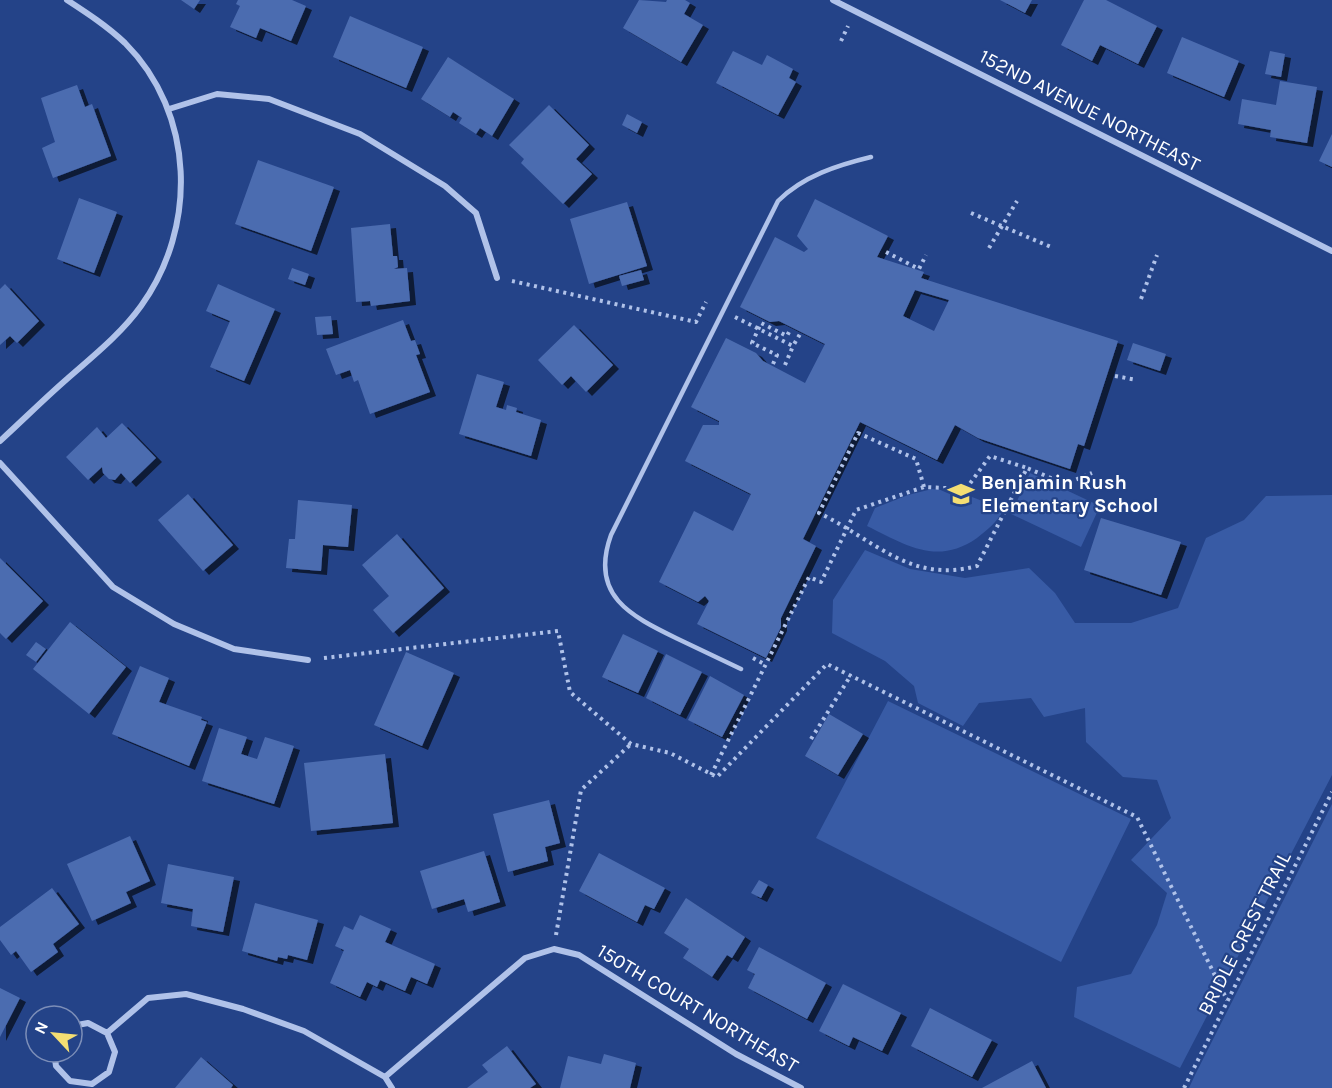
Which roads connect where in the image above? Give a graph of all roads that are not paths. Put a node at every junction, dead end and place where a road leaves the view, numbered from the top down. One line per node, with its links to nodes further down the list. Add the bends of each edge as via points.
1 (67, 0): 3 (street, via 100,21 126,45 152,78)
2 (833, 0): 5 (street, 152ND AVENUE NORTHEAST)
3 (169, 109): 6 (street, via 217,94 269,99 360,134 446,186 476,213); 7 (street, via 181,163 181,200 163,269 140,307 102,348)
4 (871, 157): 10 (lane, via 815,175 788,190 778,201 604,555 605,573 616,598 634,617)
5 (1332, 251)
6 (497, 278)
7 (0, 441)
8 (0, 463): 9 (street, via 113,587 174,624 234,649)
9 (308, 660)
10 (741, 669)
11 (84, 1024): 12 (street)
12 (107, 1033): 13 (street, via 113,1041 114,1063 109,1072 92,1084 70,1081); 14 (street, via 148,998 186,994 304,1031)
13 (56, 1064)
14 (385, 1077): 15 (street); 16 (street, 150TH COURT NORTHEAST, via 525,958 554,949 579,955 736,1054)
15 (392, 1088)
16 (801, 1088)

